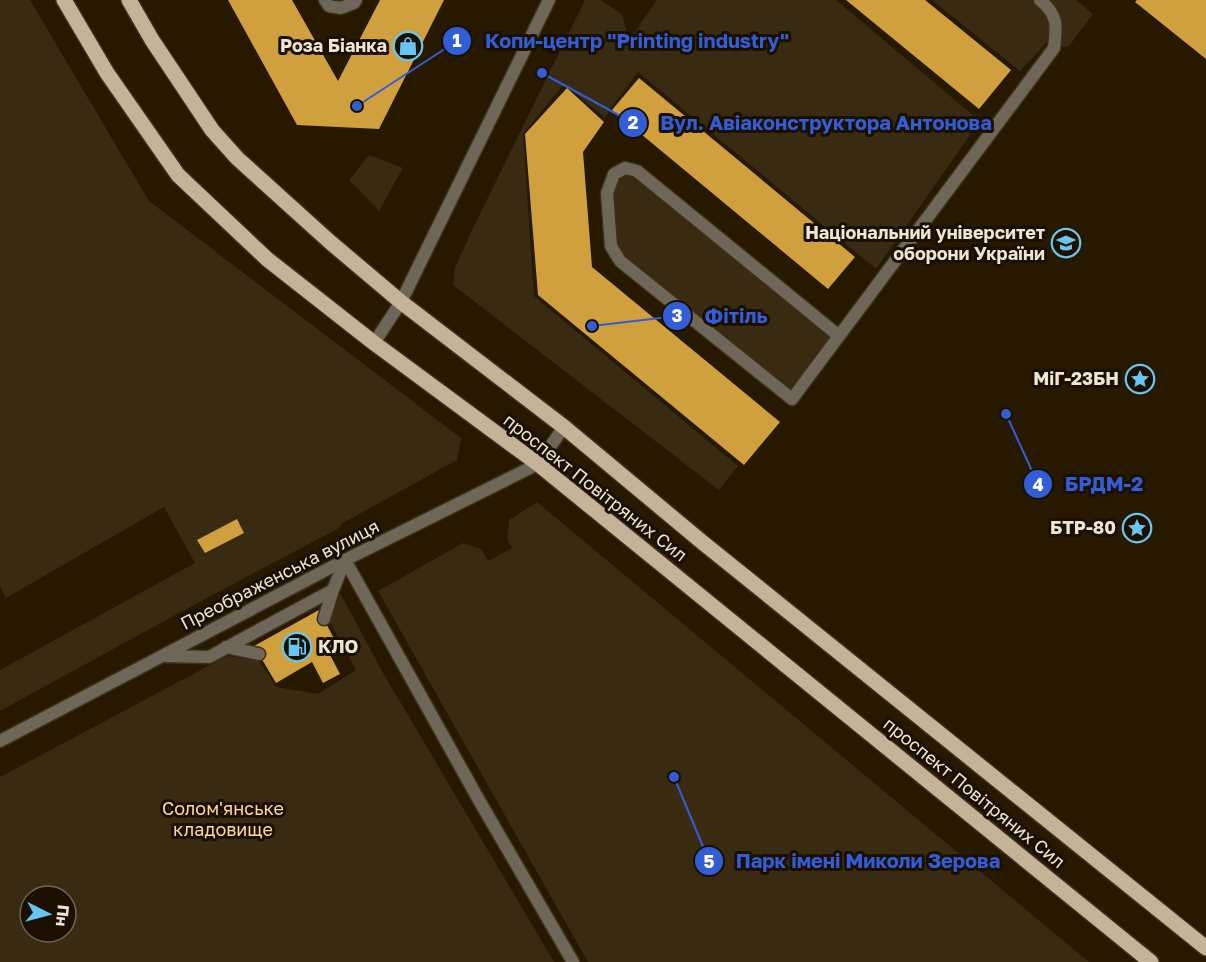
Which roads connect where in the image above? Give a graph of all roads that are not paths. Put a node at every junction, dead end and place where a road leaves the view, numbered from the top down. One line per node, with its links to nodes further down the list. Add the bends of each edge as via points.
1 (64, 0): 9 (main road, проспект Повітряних Сил, via 107,74 178,175 267,259)
2 (129, 0): 7 (main road, проспект Повітряних Сил, via 218,137)
3 (325, 0): 4 (street, via 329,6 341,8)
4 (356, 0)
5 (549, 0): 7 (street)
6 (1040, 0): 8 (street, via 1049,8 1057,28 1054,48)
7 (401, 302): 9 (street); 10 (main road, проспект Повітряних Сил)
8 (839, 336): 8 (street, via 792,399 620,261 610,246 607,194 614,174 626,168 637,171)
9 (374, 343): 11 (main road, проспект Повітряних Сил)
10 (564, 427): 11 (street, Преображенська вулиця); 19 (main road, проспект Повітряних Сил)
11 (538, 464): 12 (street, Преображенська вулиця); 21 (main road, проспект Повітряних Сил)
12 (345, 560): 13 (street); 17 (street, Преображенська вулиця); 20 (street)
13 (333, 590): 14 (street); 15 (street)
14 (324, 620)
15 (226, 647): 16 (street); 17 (street, via 208,657)
16 (259, 654)
17 (164, 656): 18 (street, Преображенська вулиця)
18 (0, 741)
19 (1206, 948)
20 (573, 962)
21 (1151, 962)

